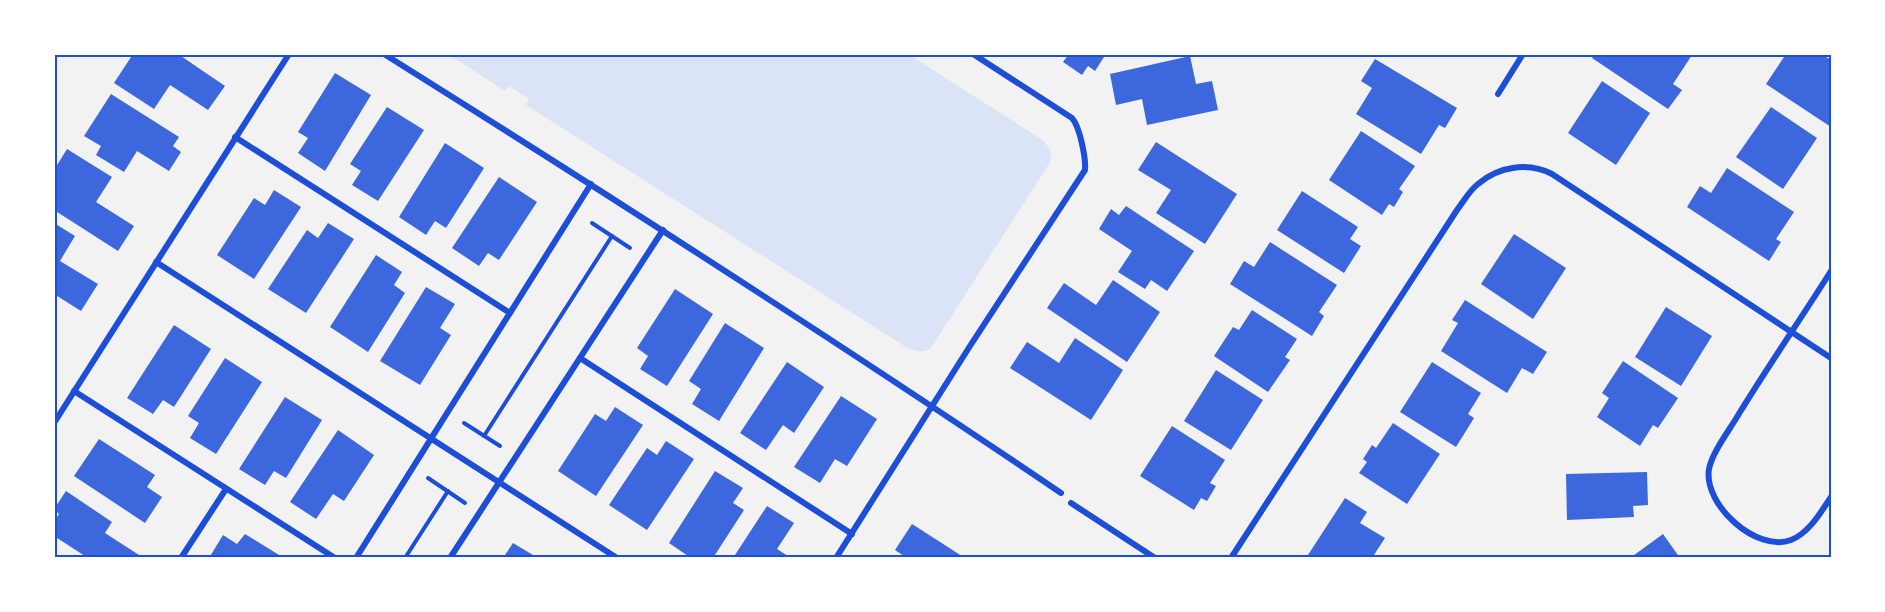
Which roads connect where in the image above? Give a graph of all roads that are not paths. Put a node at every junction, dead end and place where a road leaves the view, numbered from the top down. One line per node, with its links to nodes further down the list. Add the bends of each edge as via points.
1 (290, 54): 6 (street)
2 (384, 54): 7 (street)
3 (973, 54): 16 (street, via 1075,121 1084,173)
4 (1523, 54): 5 (street)
5 (1498, 94)
6 (236, 137): 9 (street); 11 (street)
7 (591, 184): 8 (street); 11 (street)
8 (663, 230): 13 (street); 16 (street)
9 (156, 262): 15 (street); 18 (street)
10 (1831, 271): 12 (street)
11 (510, 313): 18 (street)
12 (1791, 332): 14 (street); 22 (street, via 1715,455 1709,468 1711,492 1735,522 1770,542 1785,542 1798,536); 32 (street, via 1552,174 1533,167 1497,172 1477,184 1457,210)
13 (580, 358): 19 (street); 24 (street)
14 (1831, 358)
15 (74, 391): 17 (street); 20 (street)
16 (932, 405): 21 (street); 24 (street)
17 (54, 423)
18 (431, 439): 19 (street); 27 (street)
19 (498, 482): 28 (street); 29 (street)
20 (226, 489): 25 (street); 26 (street)
21 (1061, 493)
22 (1831, 497)
23 (1071, 503): 31 (street)
24 (852, 534): 30 (street)
25 (181, 558)
26 (335, 558)
27 (356, 558)
28 (450, 558)
29 (617, 558)
30 (836, 558)
31 (1155, 558)
32 (1231, 558)

